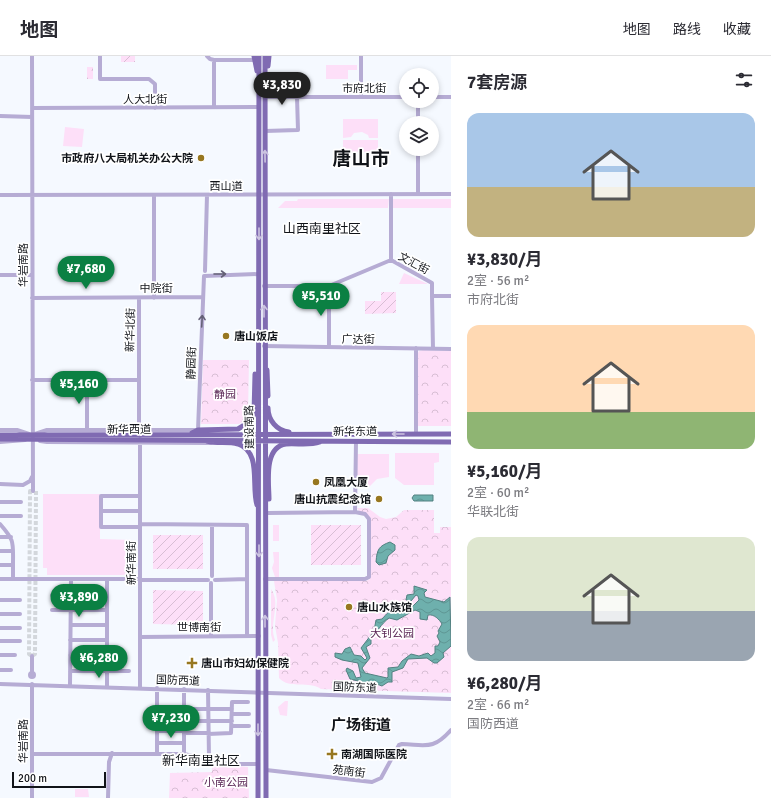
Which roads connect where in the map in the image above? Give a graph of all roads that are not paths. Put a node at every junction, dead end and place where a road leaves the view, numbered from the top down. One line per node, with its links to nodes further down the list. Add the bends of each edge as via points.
1 (32, 56): 18 (street, 华岩南路)
2 (100, 56): 19 (street, via 100,79 149,79 155,84)
3 (206, 56): 8 (street)
4 (265, 56): 9 (main road, 建设南路)
5 (269, 56): 9 (main road)
6 (361, 56): 12 (street)
7 (256, 57): 8 (street); 17 (main road, 建设南路)
8 (214, 60): 16 (street)
9 (266, 74): 10 (main road, 建设南路)
10 (265, 97): 11 (street, 市府北街); 22 (main road, 建设南路)
11 (298, 97): 12 (street, 市府北街); 22 (street, via 298,130)
12 (361, 97): 13 (street, 市府北街)
13 (399, 97)
14 (439, 97): 15 (street)
15 (451, 97)
16 (214, 107): 17 (street, 人大北街); 19 (street, 人大北街)
17 (259, 107): 31 (main road, 建设南路)
18 (32, 108): 19 (street, 人大北街); 21 (street, 华岩南路)
19 (155, 108)
20 (0, 116): 21 (street)
21 (32, 117): 28 (street, 华岩南路)
22 (265, 130): 32 (main road, 建设南路, one-way to 22)
23 (418, 156): 25 (street)
24 (391, 194): 25 (street, 西山道); 32 (street, 西山道); 33 (street)
25 (418, 194): 26 (street, 西山道)
26 (451, 194)
27 (0, 195): 28 (street, 西山道)
28 (31, 195): 29 (street, 西山道); 37 (street, 华岩南路)
29 (154, 195): 30 (street, 西山道); 45 (street)
30 (207, 195): 31 (street, 西山道); 34 (street)
31 (259, 195): 32 (street, 西山道); 35 (main road, 建设南路, one-way to 35)
32 (265, 195): 38 (main road, 建设南路)
33 (391, 260): 39 (street, 文汇街); 40 (street, 文汇街, via 432,282)
34 (206, 272)
35 (259, 274): 42 (street, one-way to 35, via 205,274); 51 (main road, 建设南路)
36 (0, 275): 37 (street)
37 (32, 275): 43 (street, 华岩南路)
38 (264, 286): 39 (street, 文汇街); 46 (main road, 建设南路, one-way to 38)
39 (329, 286): 47 (street)
40 (432, 296): 41 (street); 49 (street)
41 (451, 296)
42 (203, 297): 45 (street, 中院街); 58 (street, 静园街, one-way to 42)
43 (32, 298): 44 (street, 中院街); 53 (street, 华岩南路)
44 (139, 298): 45 (street, 中院街); 55 (street, 新华北街)
45 (154, 298)
46 (264, 346): 47 (street, 广达街); 52 (main road, 建设南路)
47 (330, 348): 48 (street, 广达街)
48 (416, 348): 49 (street, 广达街); 61 (street)
49 (433, 349): 50 (street, 广达街)
50 (451, 349)
51 (257, 353): 58 (main road, via 254,414 251,421 238,429); 66 (main road, 建设南路)
52 (265, 364): 60 (main road, via 268,378 268,413 271,421 283,431); 67 (main road, 建设南路)
53 (32, 380): 54 (street); 65 (street, 华岩南路)
54 (87, 380): 55 (street); 57 (street)
55 (138, 380): 64 (street, 新华北街)
56 (0, 430): 65 (street, via 17,430)
57 (87, 430): 64 (street); 65 (street, via 47,430)
58 (198, 430): 59 (main road); 64 (street)
59 (190, 434): 64 (main road, 新华西道); 66 (main road, 新华西道)
60 (316, 434): 61 (main road, 新华东道, one-way to 60); 67 (main road, 新华东道)
61 (416, 434): 62 (main road, 新华东道)
62 (451, 434)
63 (0, 435): 65 (main road, 新华西道)
64 (139, 436): 65 (main road, 新华西道); 68 (main road, 新华西道); 73 (street); 77 (street, 新华南街)
65 (32, 437): 69 (main road, 新华西道); 74 (street, 华岩南路)
66 (258, 437): 67 (main road, 新华东道); 68 (main road, 新华西道); 82 (main road, 建设南路)
67 (265, 437): 70 (main road, 新华东道); 87 (main road, 建设南路)
68 (202, 439): 73 (main road)
69 (0, 441)
70 (326, 441): 71 (main road, 新华东道); 84 (main road, via 312,445 286,444 273,452 269,463)
71 (356, 441): 72 (main road, 新华东道); 83 (street)
72 (451, 442)
73 (214, 443): 82 (main road, via 234,443 249,451 253,459 254,497)
74 (32, 475): 75 (street, via 27,484); 76 (street, 华岩南路)
75 (0, 484)
76 (32, 491)
77 (140, 496): 80 (street, via 101,496); 81 (street, 新华南街)
78 (0, 502): 79 (street)
79 (21, 502)
80 (101, 511): 81 (street); 90 (street, via 101,527)
81 (140, 511): 90 (street, 新华南街)
82 (259, 512): 121 (main road, 建设南路, one-way to 121)
83 (356, 512): 84 (street); 102 (street, via 365,514 369,519 367,579)
84 (268, 513): 87 (main road)
85 (0, 516): 86 (street)
86 (21, 516)
87 (265, 522): 102 (main road, 建设南路)
88 (0, 524): 92 (street)
89 (212, 525): 90 (street); 103 (street); 104 (street, via 247,525)
90 (140, 526): 101 (street, 新华南街)
91 (0, 537): 92 (street)
92 (11, 537): 94 (street)
93 (0, 551): 94 (street)
94 (13, 551): 96 (street)
95 (0, 565): 96 (street)
96 (14, 565): 98 (street)
97 (0, 579): 98 (street)
98 (14, 579): 99 (street)
99 (70, 579): 100 (street); 106 (street)
100 (107, 579): 101 (street); 107 (street)
101 (140, 579): 103 (street); 122 (street, 新华南街)
102 (265, 579): 146 (main road, 建设南路, one-way to 102)
103 (212, 580): 104 (street); 119 (street)
104 (247, 580): 120 (street)
105 (52, 595): 106 (street)
106 (70, 595): 107 (street); 111 (street)
107 (107, 595): 112 (street)
108 (0, 600): 109 (street)
109 (20, 600)
110 (52, 610): 111 (street)
111 (70, 610): 112 (street); 115 (street)
112 (107, 610): 116 (street)
113 (0, 614): 114 (street)
114 (20, 614)
115 (70, 625): 116 (street); 123 (street)
116 (107, 625): 124 (street)
117 (0, 628): 118 (street)
118 (20, 628)
119 (211, 636): 120 (street, 世博南街); 122 (street, 世博南街)
120 (247, 636): 121 (street, 世博南街)
121 (259, 636): 145 (main road, 建设南路)
122 (140, 637): 141 (street, 新华南街)
123 (70, 640): 124 (street); 129 (street)
124 (107, 640): 130 (street)
125 (0, 641): 126 (street)
126 (20, 641)
127 (0, 655): 128 (street)
128 (15, 655)
129 (70, 655): 130 (street); 134 (street)
130 (108, 655): 135 (street)
131 (32, 656): 137 (street, 华岩南路)
132 (0, 670): 133 (street)
133 (11, 670)
134 (70, 671): 135 (street); 139 (street)
135 (107, 671): 136 (street); 140 (street)
136 (129, 671)
137 (32, 679): 138 (street, 国防西道); 139 (street, 国防西道); 167 (street, 华岩南路)
138 (0, 684)
139 (70, 685): 140 (street, 国防西道)
140 (107, 686): 141 (street, 国防西道)
141 (140, 687): 142 (street, 国防西道)
142 (157, 688): 143 (street, 国防西道); 149 (street)
143 (184, 689): 144 (street, 国防西道); 150 (street)
144 (208, 690): 145 (street, 国防西道); 151 (street)
145 (259, 692): 146 (street, 国防东道); 170 (main road, 建设南路, one-way to 170)
146 (266, 694): 147 (street, 国防东道); 171 (main road, 建设南路)
147 (451, 699)
148 (248, 702): 152 (street, via 232,702)
149 (157, 707): 150 (street); 154 (street)
150 (184, 708): 151 (street); 155 (street)
151 (208, 709): 152 (street); 156 (street)
152 (232, 711): 153 (street); 157 (street)
153 (249, 714)
154 (157, 719): 155 (street); 160 (street)
155 (184, 720): 156 (street); 161 (street)
156 (208, 721): 157 (street); 162 (street)
157 (232, 724): 158 (street); 162 (street, via 230,734)
158 (248, 726)
159 (451, 730): 171 (street, 苑南街, via 434,745 399,745 381,778 372,782)
160 (157, 731): 161 (street); 163 (street)
161 (184, 732): 162 (street); 164 (street)
162 (208, 733): 169 (street)
163 (157, 743): 164 (street); 166 (street)
164 (184, 743): 168 (street)
165 (112, 753): 166 (street); 167 (street); 173 (street, via 109,762)
166 (157, 753): 168 (street)
167 (32, 754): 172 (street, 华岩南路)
168 (184, 754): 169 (street)
169 (210, 758): 170 (street, via 228,764)
170 (258, 764): 174 (main road, 建设南路)
171 (266, 770): 175 (main road, 建设南路)
172 (32, 798)
173 (108, 798)
174 (257, 798)
175 (266, 798)

